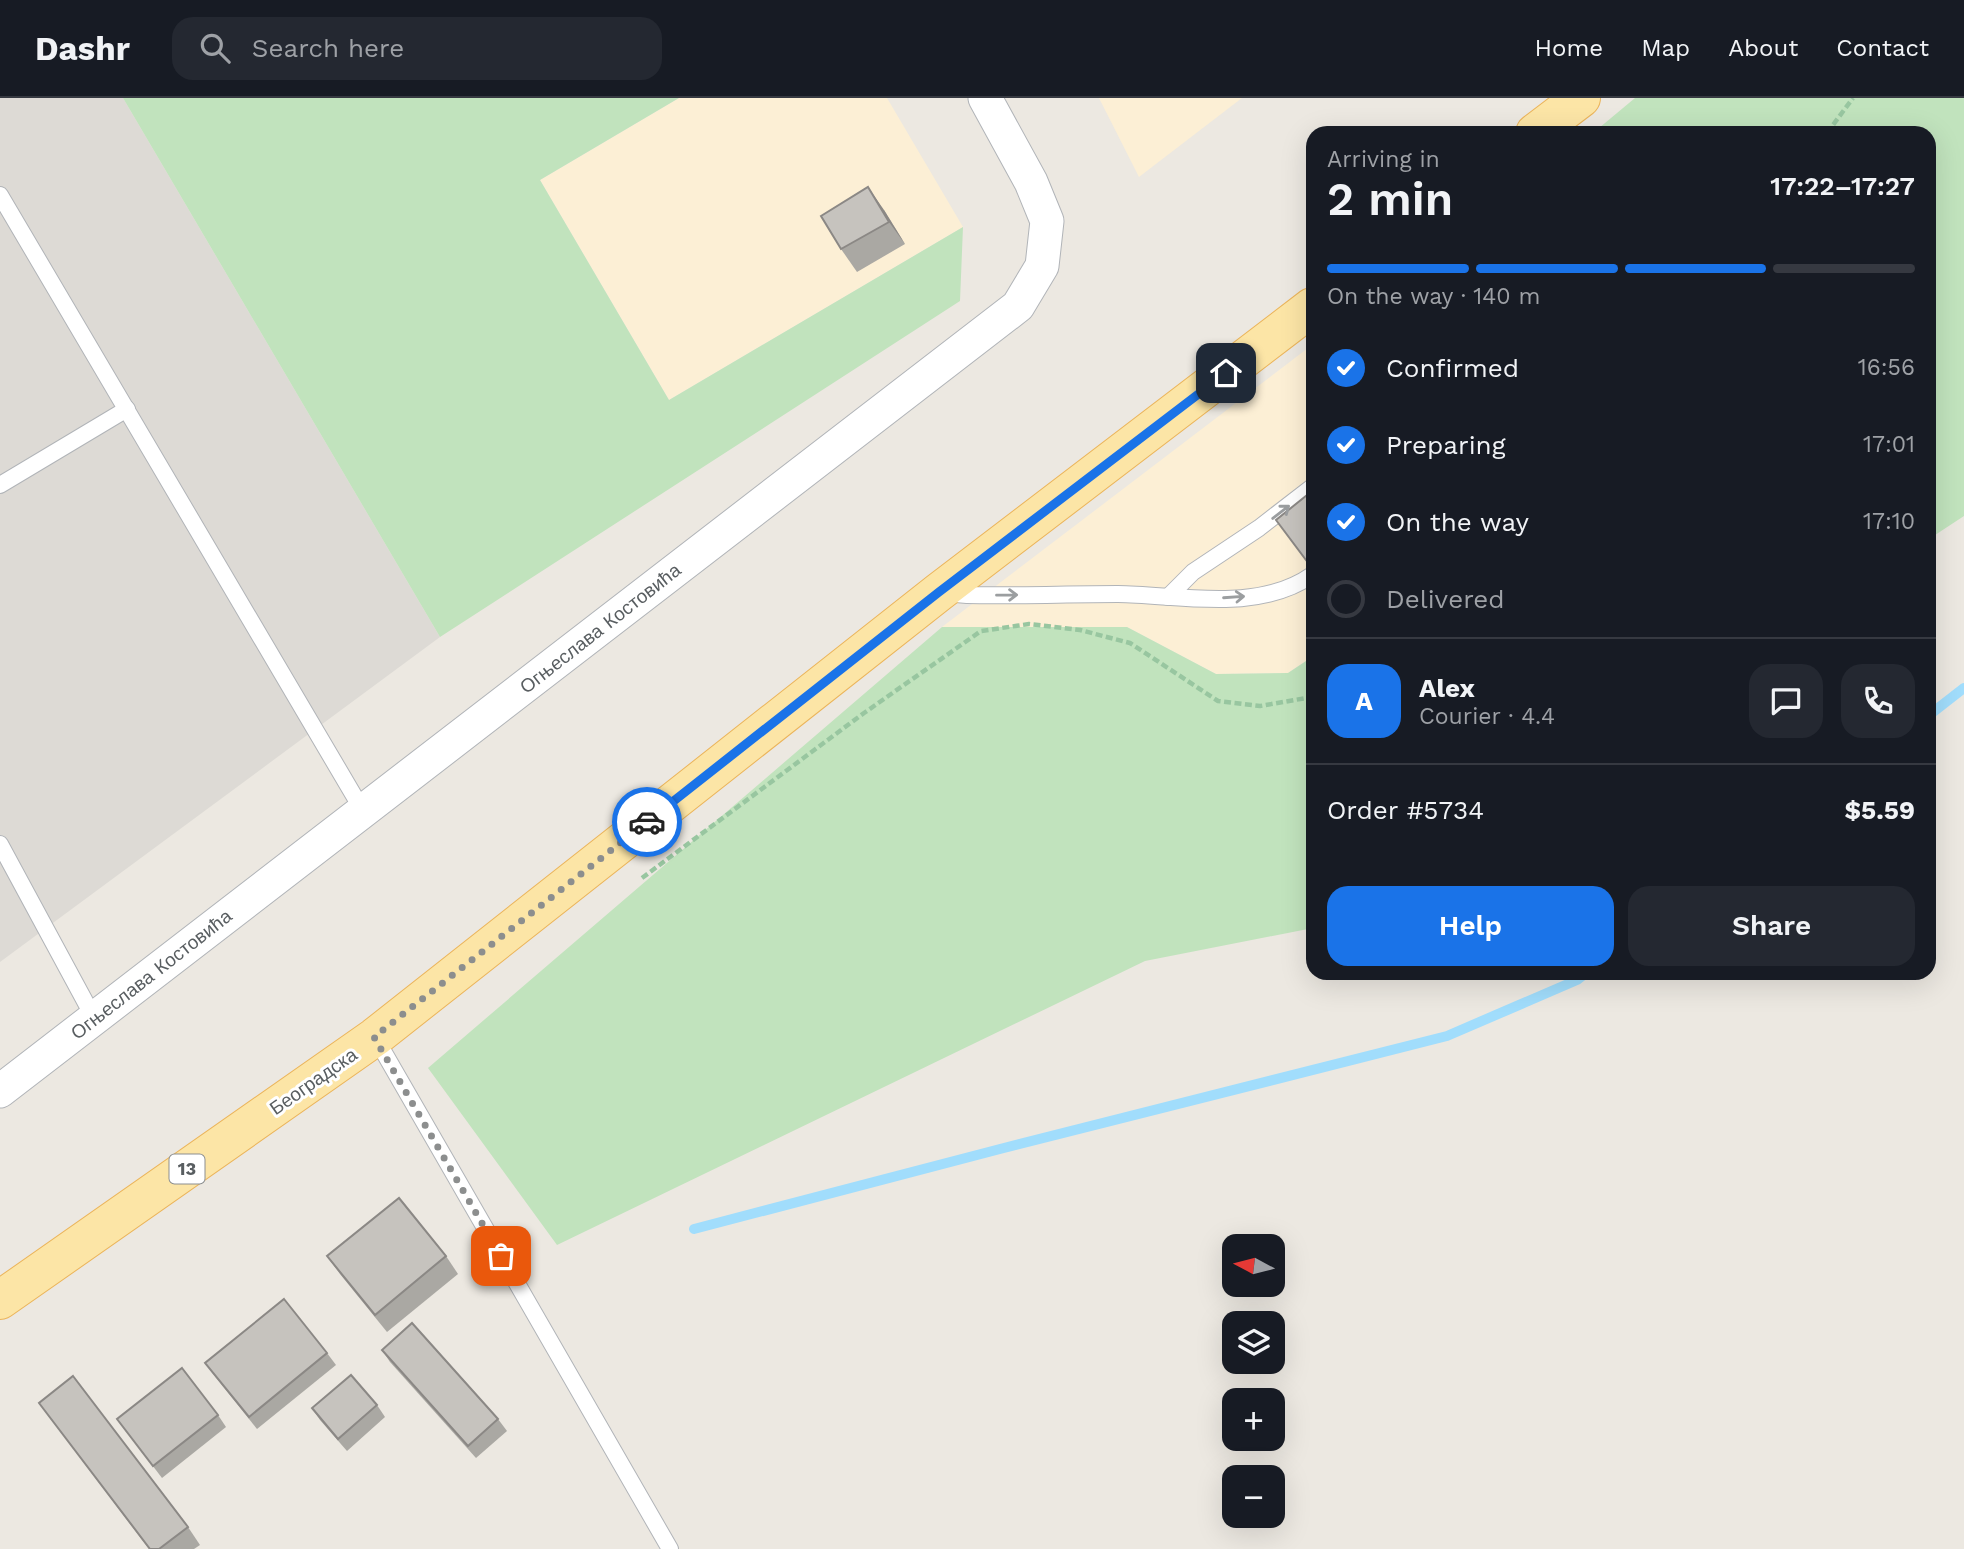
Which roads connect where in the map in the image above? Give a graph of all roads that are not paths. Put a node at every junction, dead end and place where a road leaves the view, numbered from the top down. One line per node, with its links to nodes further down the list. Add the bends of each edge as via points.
1 (985, 98): 12 (street, Огњеслава Костовића, via 1047,221 1042,266 1018,306)
2 (1581, 98): 3 (main road)
3 (1544, 126)
4 (0, 194): 6 (lane)
5 (1306, 312): 10 (main road, Београдска / 13)
6 (127, 409): 7 (lane); 12 (lane)
7 (0, 485)
8 (1306, 492): 11 (lane, one-way to 8, via 1193,572)
9 (1306, 579): 11 (lane, one-way to 9, via 1265,595)
10 (939, 592): 11 (lane, one-way to 11); 15 (main road, Београдска / 13)
11 (1168, 597)
12 (363, 811): 14 (street, Огњеслава Костовића)
13 (0, 844): 14 (lane)
14 (94, 1018): 16 (street, Огњеслава Костовића)
15 (374, 1037): 17 (main road, Београдска / 13); 18 (lane)
16 (0, 1091)
17 (0, 1300)
18 (670, 1549)

